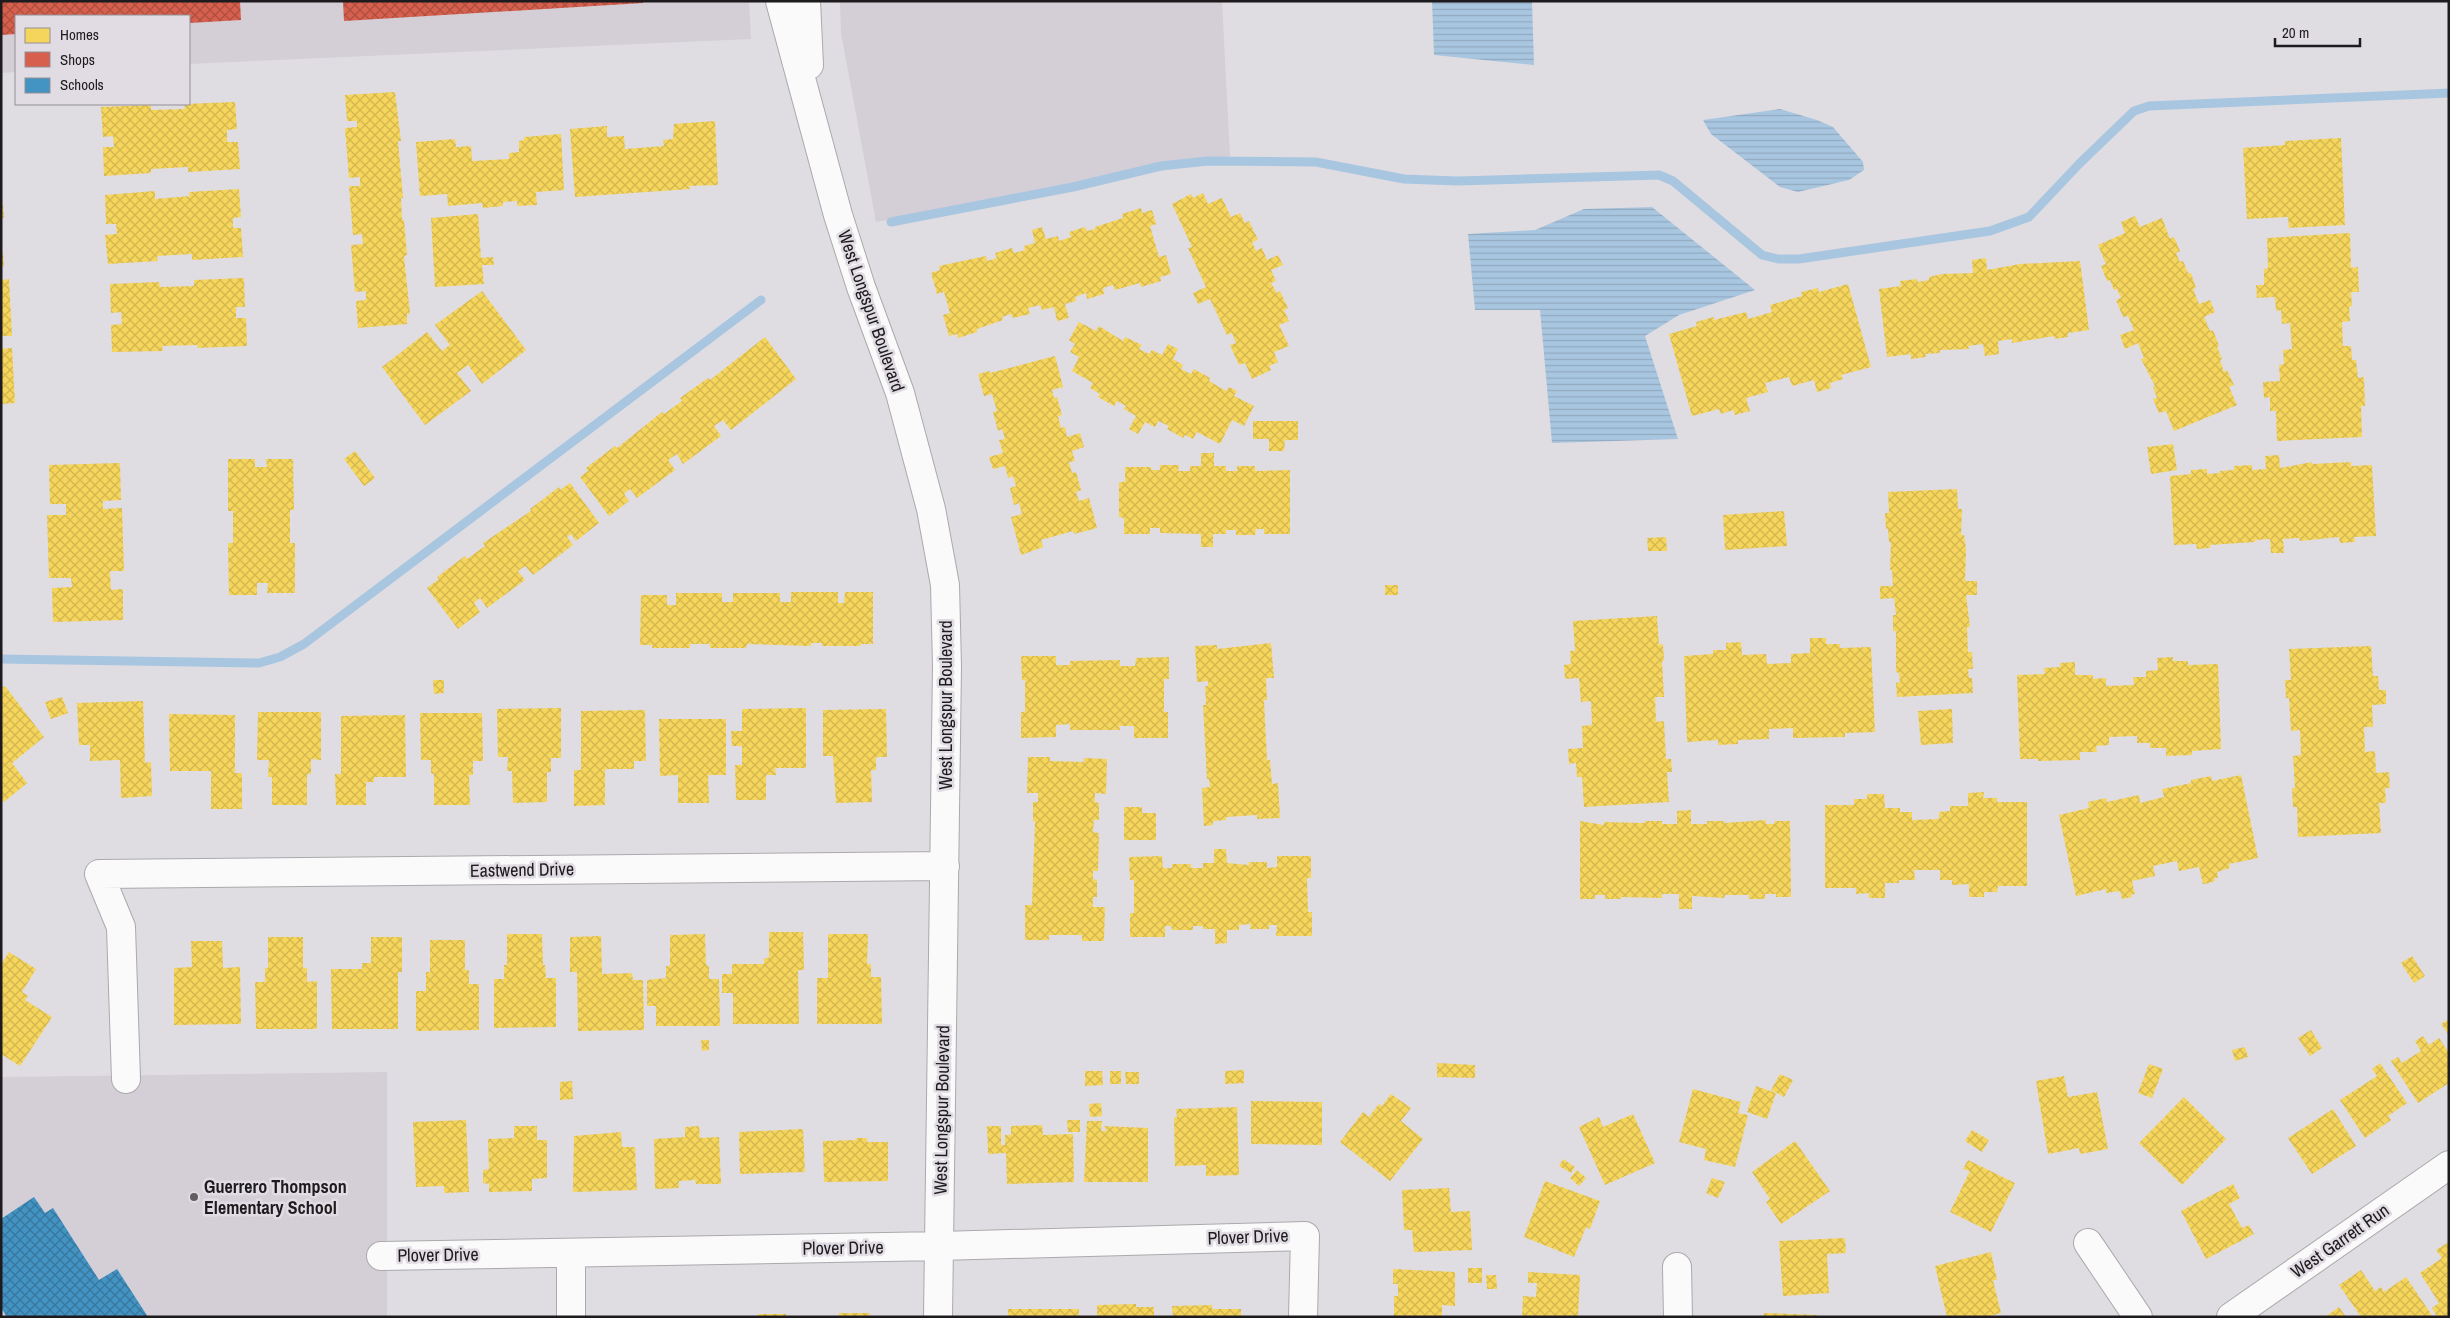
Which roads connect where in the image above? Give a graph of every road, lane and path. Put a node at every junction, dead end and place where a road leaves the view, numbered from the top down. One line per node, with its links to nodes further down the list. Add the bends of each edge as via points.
1 (780, 1): 3 (street, West Longspur Boulevard)
2 (806, 1): 3 (street, West Longspur Boulevard)
3 (811, 114): 4 (street, West Longspur Boulevard, via 855,269 900,393 931,509 945,585)
4 (945, 866): 5 (street, Eastwend Drive, via 99,874 121,927); 8 (street, West Longspur Boulevard)
5 (126, 1079)
6 (2449, 1165): 17 (street, West Garrett Run)
7 (2088, 1243): 16 (street)
8 (940, 1246): 9 (street, Plover Drive); 13 (street, West Longspur Boulevard); 14 (street, Plover Drive, via 1305,1236)
9 (571, 1253): 10 (street, Plover Drive); 12 (street)
10 (380, 1256)
11 (1677, 1266): 15 (street)
12 (571, 1317)
13 (938, 1317)
14 (1303, 1317)
15 (1678, 1317)
16 (2138, 1317)
17 (2230, 1317)

